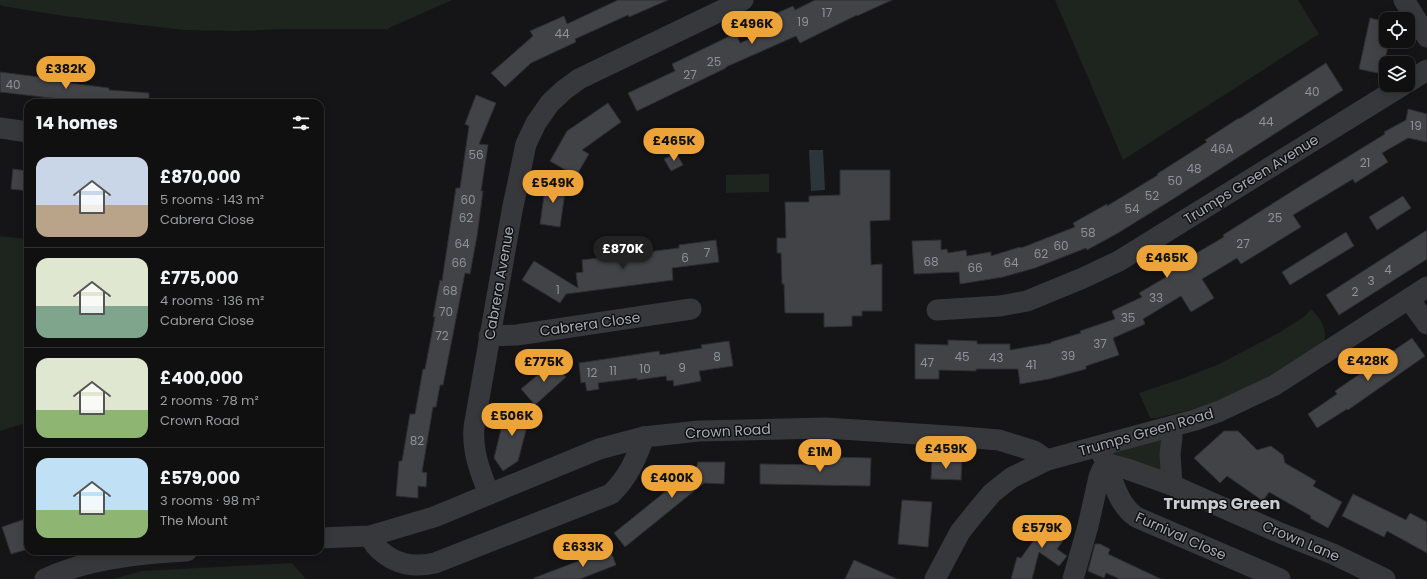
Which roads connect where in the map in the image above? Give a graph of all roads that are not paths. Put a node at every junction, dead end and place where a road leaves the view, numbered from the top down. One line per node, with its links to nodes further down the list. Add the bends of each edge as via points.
1 (743, 0): 14 (street, Cabrera Avenue, via 578,79 550,103 526,144)
2 (1404, 0): 3 (street)
3 (1427, 37)
4 (1427, 70): 5 (street)
5 (1415, 78)
6 (1392, 92): 12 (street, Trumps Green Avenue, via 1126,256 1083,278 1027,302)
7 (0, 128): 8 (street)
8 (24, 131)
9 (1427, 288): 10 (street, Trumps Green Road)
10 (1409, 299): 13 (street); 15 (street, Trumps Green Road, via 1275,385 1220,411)
11 (691, 309): 14 (street, Cabrera Close)
12 (937, 310)
13 (1427, 324)
14 (490, 336): 21 (street, Cabrera Avenue, via 474,437 480,471)
15 (1170, 427): 17 (street, Trumps Green Road); 20 (street)
16 (644, 437): 18 (street, Crown Road, via 699,431 826,428 999,440 1034,451); 21 (street, Crown Road, via 599,449); 22 (street, via 634,463 623,482 611,494 435,563 407,564 396,560 373,544)
17 (1097, 446): 18 (street, Trumps Green Road); 19 (street, Furnival Close)
18 (1046, 460): 26 (street, Trumps Green Road, via 1012,478 992,493 960,532)
19 (1108, 466): 20 (street, Crown Lane, via 1117,466); 27 (street, via 1102,470 1099,477); 28 (street, Furnival Close, via 1125,508 1136,517)
20 (1172, 485): 29 (street, Crown Lane)
21 (489, 494): 22 (street, Crown Road, via 434,517)
22 (370, 536): 23 (street, Crown Road)
23 (324, 538)
24 (136, 555): 25 (street, via 89,564)
25 (45, 579)
26 (935, 579)
27 (1073, 579)
28 (1280, 579)
29 (1385, 579)

